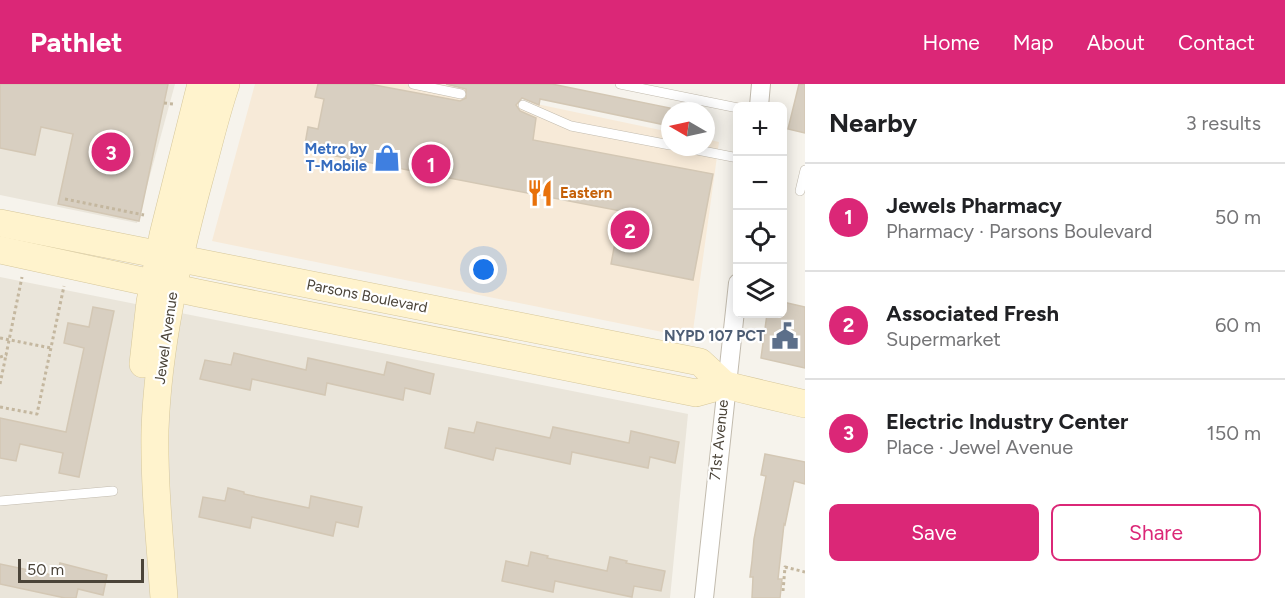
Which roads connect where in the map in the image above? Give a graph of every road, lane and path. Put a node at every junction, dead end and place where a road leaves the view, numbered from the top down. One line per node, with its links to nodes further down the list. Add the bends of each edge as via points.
1 (201, 84): 21 (street, Jewel Avenue)
2 (226, 84): 21 (street, Jewel Avenue)
3 (413, 84): 6 (lane)
4 (620, 84): 11 (lane)
5 (761, 84): 7 (street)
6 (461, 94)
7 (759, 102)
8 (164, 103): 9 (path)
9 (175, 105)
10 (524, 105): 12 (lane, via 571,126)
11 (733, 107)
12 (661, 143)
13 (715, 153): 14 (lane)
14 (733, 157)
15 (805, 170): 16 (lane)
16 (800, 191)
17 (65, 199): 18 (path)
18 (144, 215)
19 (0, 223): 21 (street, Parsons Boulevard)
20 (0, 250): 24 (street, Parsons Boulevard)
21 (169, 256): 24 (street, Jewel Avenue); 32 (street, Parsons Boulevard, via 700,362)
22 (22, 274): 27 (path)
23 (65, 283): 28 (path)
24 (163, 285): 32 (street, Parsons Boulevard, via 696,393); 39 (street, Jewel Avenue, via 142,372 138,428 137,481); 40 (street, Jewel Avenue, via 155,481)
25 (734, 318): 32 (street, 71st Avenue)
26 (0, 338): 27 (path)
27 (9, 340): 28 (path); 29 (path)
28 (51, 348): 34 (path, via 37,414)
29 (6, 354): 30 (path); 31 (path)
30 (0, 357)
31 (0, 383)
32 (725, 385): 33 (street, Parsons Boulevard); 41 (street, 71st Avenue)
33 (805, 404)
34 (0, 407)
35 (113, 491): 36 (lane)
36 (0, 501)
37 (805, 572): 38 (path, via 785,567)
38 (783, 591)
39 (146, 598)
40 (164, 598)
41 (704, 598)

